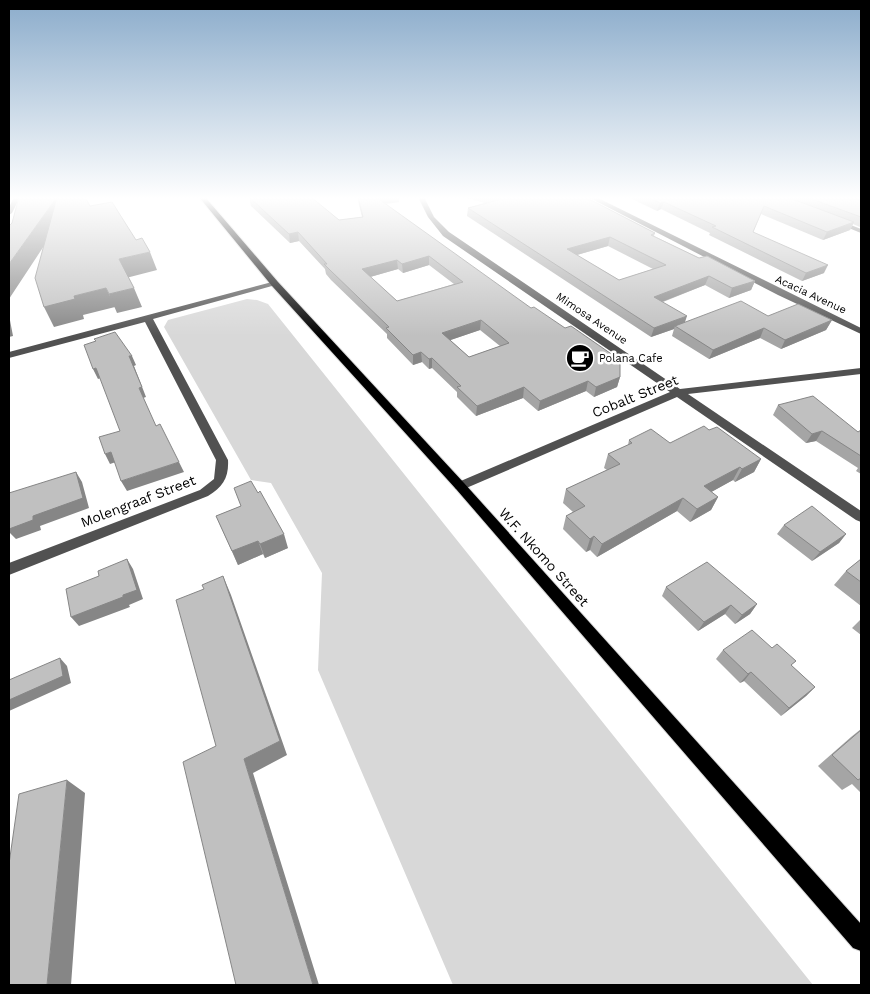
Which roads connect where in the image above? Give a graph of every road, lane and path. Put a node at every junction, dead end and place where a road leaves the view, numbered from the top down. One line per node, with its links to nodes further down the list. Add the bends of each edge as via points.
1 (241, 243): 4 (main road, W.F. Nkomo Street)
2 (460, 243): 9 (street, Mimosa Avenue)
3 (683, 243): 6 (street, Acacia Avenue)
4 (275, 284): 5 (street); 10 (main road, W.F. Nkomo Street)
5 (148, 319): 7 (street); 12 (street, Molengraaf Street, via 222,460 217,486 204,494)
6 (861, 331)
7 (9, 355)
8 (861, 371): 9 (street, Cobalt Street)
9 (680, 392): 10 (street, Cobalt Street); 11 (street, Mimosa Avenue)
10 (460, 486): 13 (main road, W.F. Nkomo Street)
11 (861, 517)
12 (9, 569)
13 (861, 940)

